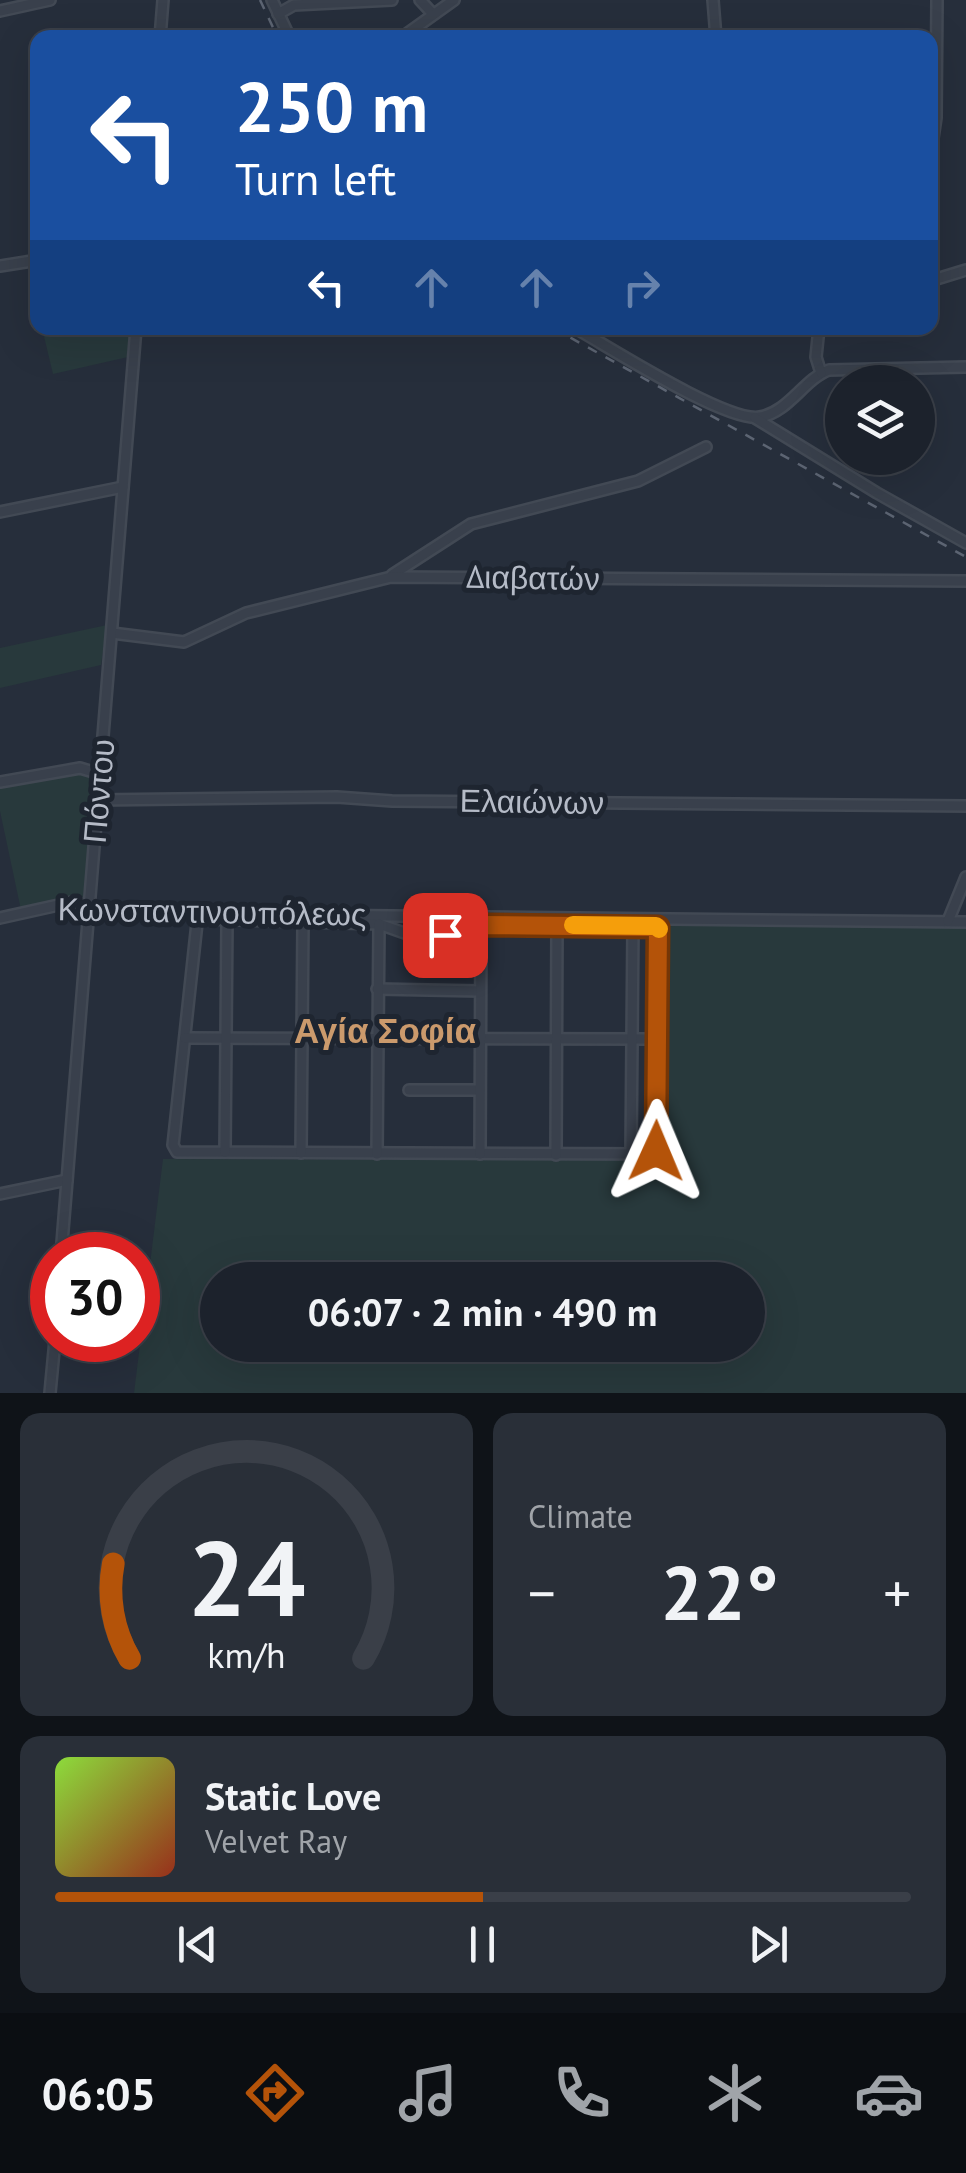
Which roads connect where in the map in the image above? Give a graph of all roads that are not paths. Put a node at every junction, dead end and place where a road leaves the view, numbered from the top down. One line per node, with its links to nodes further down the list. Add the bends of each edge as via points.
1 (50, 0): 9 (street)
2 (163, 0): 12 (street)
3 (272, 0): 10 (street)
4 (392, 0): 10 (street, via 294,5)
5 (420, 0): 11 (street)
6 (454, 0): 11 (street)
7 (713, 0): 15 (street)
8 (937, 0): 16 (street)
9 (0, 11)
10 (278, 14): 13 (street)
11 (434, 14): 14 (street)
12 (161, 30)
13 (286, 30)
14 (412, 30)
15 (715, 30)
16 (937, 30)
17 (30, 261): 18 (street)
18 (0, 266)
19 (966, 270): 20 (street)
20 (938, 279)
21 (135, 335): 29 (street, Πόντου)
22 (587, 335): 27 (street, via 723,410)
23 (819, 335): 26 (street, via 816,357)
24 (966, 368): 25 (street)
25 (935, 369)
26 (825, 372): 27 (street)
27 (755, 418): 31 (street)
28 (706, 447): 32 (street, via 638,480 472,524)
29 (124, 487): 30 (street); 34 (street, Πόντου)
30 (0, 512)
31 (966, 543)
32 (390, 576): 33 (street, Διαβατών); 34 (street, Διαβατών, via 246,614 184,642)
33 (966, 581)
34 (112, 633): 35 (street, Πόντου)
35 (100, 774): 36 (street, via 80,768); 37 (street, Πόντου)
36 (0, 782)
37 (98, 800): 38 (street, Ελαιώνων); 40 (street, Πόντου)
38 (966, 806)
39 (966, 877): 43 (street)
40 (89, 912): 41 (street, Κωνσταντινουπόλεως, via 72,902); 42 (street, Κωνσταντινουπόλεως); 70 (street, Πόντου)
41 (0, 918)
42 (426, 918): 43 (street, Κωνσταντινουπόλεως); 51 (street)
43 (948, 921): 45 (street, Κωνσταντινουπόλεως)
44 (227, 922): 46 (street); 54 (street, via 197,923); 55 (street)
45 (966, 922)
46 (303, 923): 47 (street); 56 (street)
47 (379, 924): 51 (street); 52 (street)
48 (481, 925): 49 (street); 51 (street); 53 (street)
49 (557, 925): 50 (street); 60 (street)
50 (633, 926): 58 (street, via 659,929); 61 (street)
51 (426, 935)
52 (377, 989): 53 (street); 57 (street)
53 (480, 990): 59 (street)
54 (185, 1038): 55 (street); 64 (street, via 174,1149)
55 (225, 1039): 56 (street); 64 (street)
56 (302, 1039): 57 (street); 65 (street)
57 (378, 1039): 59 (street); 66 (street)
58 (658, 1039): 61 (street); 69 (street, via 656,1154)
59 (480, 1040): 60 (street); 63 (street)
60 (556, 1040): 61 (street); 68 (street)
61 (632, 1040): 69 (street)
62 (409, 1090): 63 (street)
63 (480, 1090): 67 (street)
64 (225, 1152): 65 (street)
65 (301, 1153): 66 (street)
66 (377, 1154): 67 (street)
67 (480, 1154): 68 (street)
68 (556, 1155): 69 (street)
69 (631, 1155)
70 (68, 1180): 71 (street); 72 (street, Πόντου)
71 (0, 1194)
72 (64, 1232)
73 (52, 1362): 74 (street)
74 (50, 1393)

